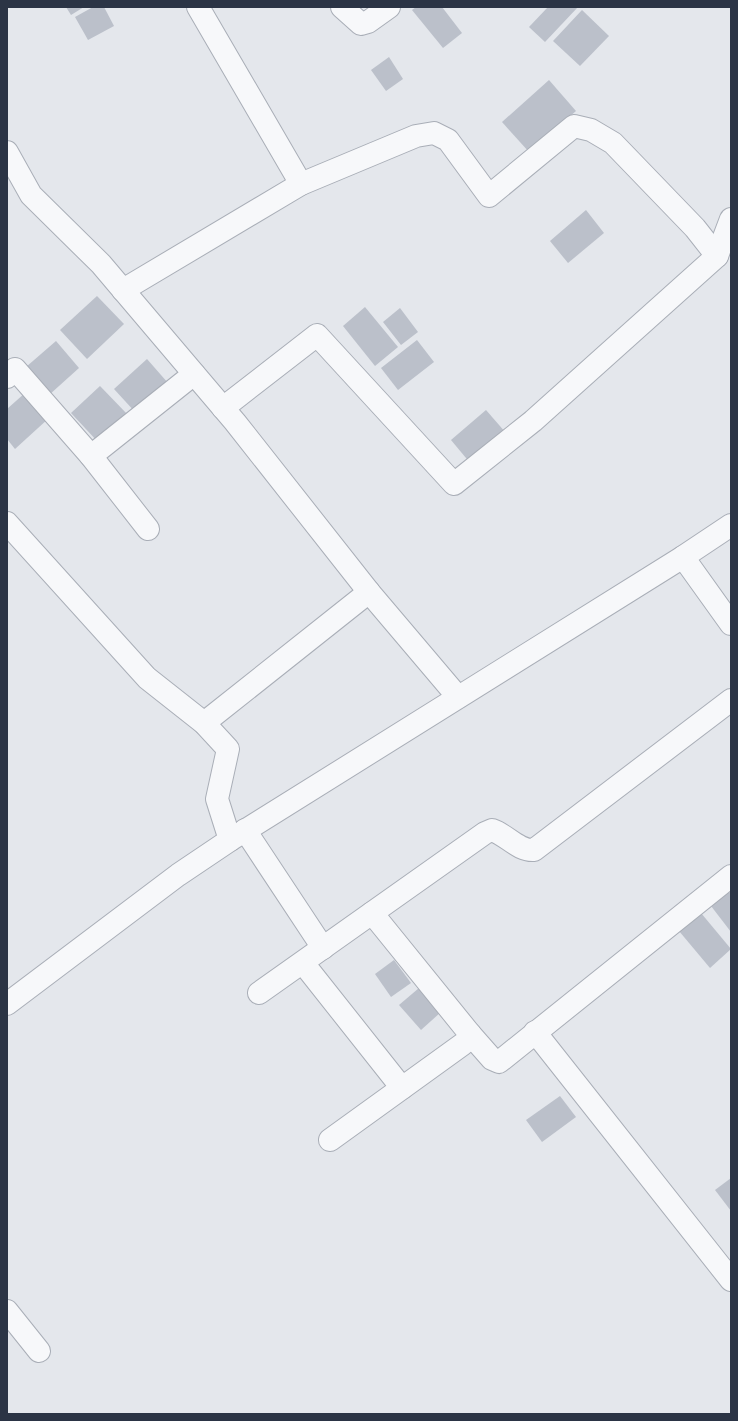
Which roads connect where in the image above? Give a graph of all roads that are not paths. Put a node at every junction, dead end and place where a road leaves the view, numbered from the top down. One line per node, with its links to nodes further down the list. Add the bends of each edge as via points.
1 (198, 7): 5 (street)
2 (342, 7): 3 (street, via 361,24)
3 (389, 7)
4 (7, 152): 8 (street, via 31,195 101,264)
5 (301, 184): 7 (street, via 416,136 434,133 448,140 489,196 574,126 591,130 613,143 695,228); 8 (street)
6 (731, 219): 7 (street)
7 (717, 256): 11 (street, via 533,422 454,484 317,335)
8 (123, 290): 9 (street)
9 (194, 374): 11 (street); 12 (street)
10 (7, 377): 12 (street, via 15,369)
11 (223, 408): 17 (street)
12 (91, 456): 15 (street)
13 (7, 523): 21 (street, via 147,678)
14 (731, 525): 16 (street)
15 (148, 529)
16 (683, 557): 18 (street); 19 (street)
17 (369, 592): 19 (street); 21 (street)
18 (731, 624)
19 (458, 697): 22 (street)
20 (731, 700): 24 (street, via 534,850 521,848 492,830)
21 (204, 723): 22 (street, via 228,749 217,800)
22 (238, 835): 25 (street); 28 (street, via 178,875)
23 (731, 876): 29 (street)
24 (372, 913): 25 (street); 30 (street)
25 (323, 948): 26 (street)
26 (302, 963): 27 (street); 31 (street)
27 (259, 993)
28 (7, 1004)
29 (535, 1032): 30 (street, via 500,1062 492,1059); 33 (street)
30 (470, 1034): 31 (street, via 468,1040)
31 (402, 1088): 32 (street)
32 (330, 1140)
33 (731, 1280)
34 (7, 1312): 35 (street)
35 (39, 1351)

